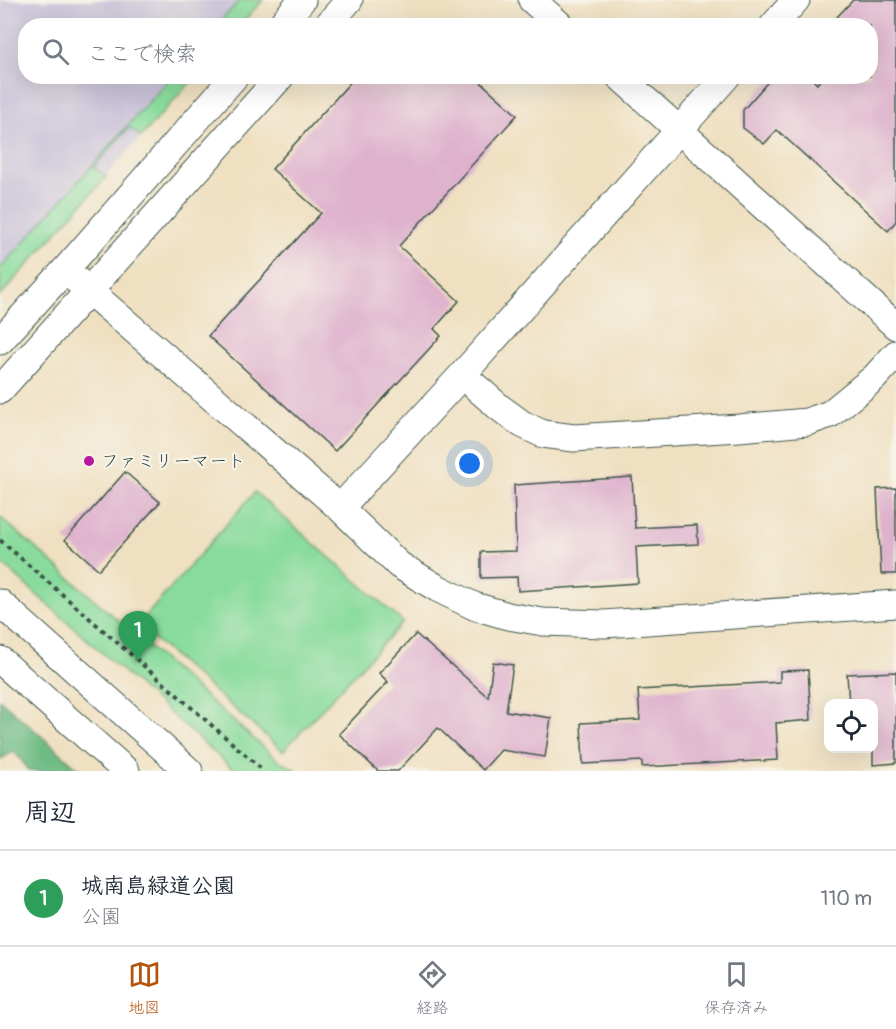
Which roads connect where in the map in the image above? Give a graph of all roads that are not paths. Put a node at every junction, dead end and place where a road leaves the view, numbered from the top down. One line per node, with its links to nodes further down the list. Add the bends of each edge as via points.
1 (302, 0): 5 (street)
2 (349, 0): 6 (street)
3 (532, 0): 7 (street)
4 (796, 0): 8 (street)
5 (287, 18)
6 (334, 18)
7 (552, 18)
8 (780, 18)
9 (228, 84): 14 (street)
10 (274, 84): 15 (street)
11 (628, 84): 13 (street)
12 (720, 84): 13 (street)
13 (679, 129): 16 (street); 19 (street)
14 (65, 270): 15 (street); 17 (street)
15 (89, 291): 20 (street); 21 (street)
16 (896, 326)
17 (0, 341)
18 (896, 354): 19 (street, via 846,402 830,414 807,422 574,438 543,434 522,424)
19 (462, 375): 21 (street)
20 (0, 390)
21 (340, 508): 23 (street, via 399,564 474,606 508,616 543,622 604,624)
22 (0, 603): 26 (street)
23 (896, 604)
24 (0, 660): 25 (street)
25 (126, 771)
26 (189, 771)

